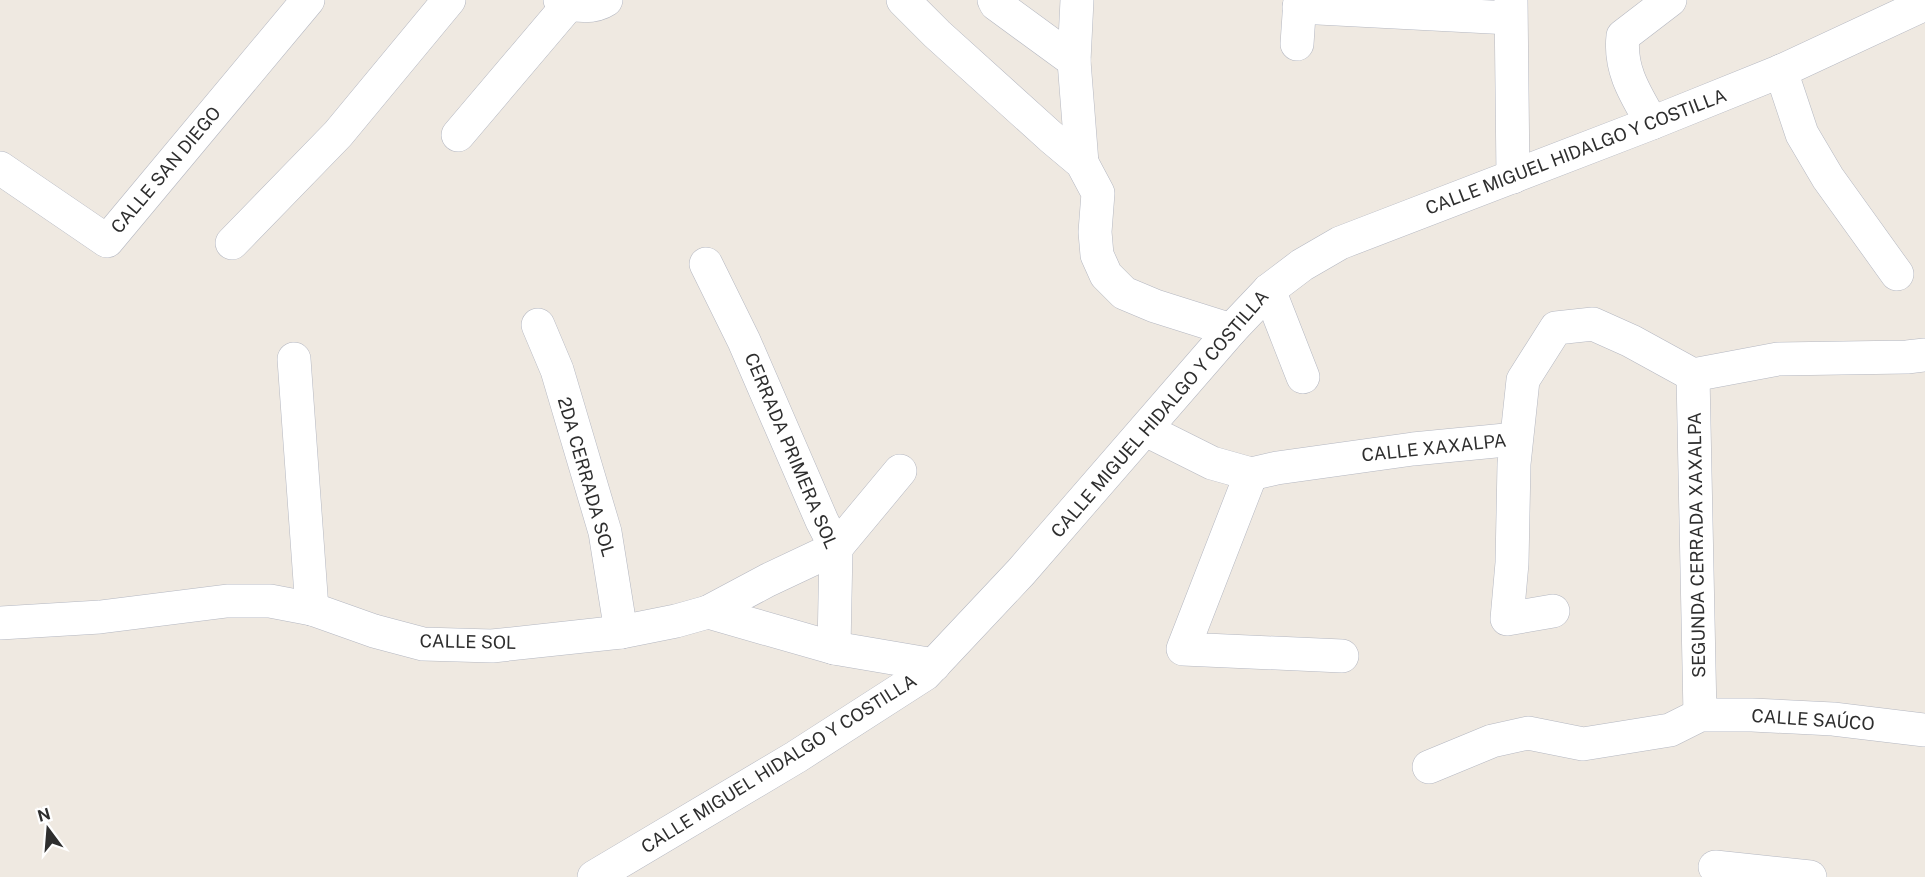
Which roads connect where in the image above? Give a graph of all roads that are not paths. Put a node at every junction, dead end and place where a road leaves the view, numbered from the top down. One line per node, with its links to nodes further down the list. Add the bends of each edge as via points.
1 (308, 0): 17 (street, CALLE SAN DIEGO, via 107,241)
2 (450, 0): 19 (street, via 338,134)
3 (903, 0): 16 (street)
4 (994, 0): 12 (street)
5 (1077, 0): 12 (street)
6 (1670, 0): 14 (street, via 1623,36 1621,52 1628,80)
7 (584, 2): 15 (street)
8 (1299, 3): 10 (street); 11 (street)
9 (1921, 4): 13 (street, CALLE MIGUEL HIDALGO Y COSTILLA)
10 (1510, 9): 18 (street)
11 (1297, 44)
12 (1074, 61): 16 (street)
13 (1781, 71): 14 (street, CALLE MIGUEL HIDALGO Y COSTILLA); 21 (street, via 1802,134 1828,178)
14 (1652, 123): 18 (street, CALLE MIGUEL HIDALGO Y COSTILLA)
15 (458, 135)
16 (1082, 163): 24 (street, via 1098,193 1097,255 1106,274 1124,293)
17 (0, 168)
18 (1513, 177): 22 (street, CALLE MIGUEL HIDALGO Y COSTILLA, via 1340,243)
19 (232, 243)
20 (706, 264): 33 (street, CERRADA PRIMERA SOL)
21 (1897, 274)
22 (1269, 290): 24 (street, CALLE MIGUEL HIDALGO Y COSTILLA); 28 (street)
23 (538, 325): 38 (street, 2DA CERRADA SOL, via 556,370 605,531)
24 (1231, 330): 29 (street, CALLE MIGUEL HIDALGO Y COSTILLA)
25 (1925, 355): 27 (street, via 1778,359)
26 (294, 359): 34 (street)
27 (1693, 375): 30 (street, CALLE XAXALPA, via 1631,340 1593,324 1556,328 1523,380); 42 (street, SEGUNDA CERRADA XAXALPA)
28 (1303, 377)
29 (1146, 430): 32 (street, CALLE XAXALPA, via 1212,463); 41 (street, CALLE MIGUEL HIDALGO Y COSTILLA)
30 (1516, 439): 32 (street, CALLE XAXALPA, via 1413,449); 35 (street, via 1507,619)
31 (900, 471): 33 (street)
32 (1251, 474): 40 (street, via 1183,650)
33 (836, 548): 36 (street, CALLE SOL); 39 (street, CERRADA PRIMERA SOL)
34 (312, 609): 37 (street, CALLE SOL, via 270,601 227,601); 38 (street, CALLE SOL, via 374,632 423,644 492,646)
35 (1553, 611)
36 (708, 612): 38 (street, CALLE SOL); 39 (street)
37 (3, 625)
38 (621, 632)
39 (834, 648): 41 (street)
40 (1342, 656)
41 (934, 665): 46 (street, CALLE MIGUEL HIDALGO Y COSTILLA, via 796,757)
42 (1701, 715): 43 (street, CALLE SAÚCO, via 1833,719); 44 (street, via 1670,730 1583,744 1528,733 1492,741)
43 (1925, 730)
44 (1429, 767)
45 (1715, 867): 47 (street)
46 (594, 877)
47 (1810, 877)

